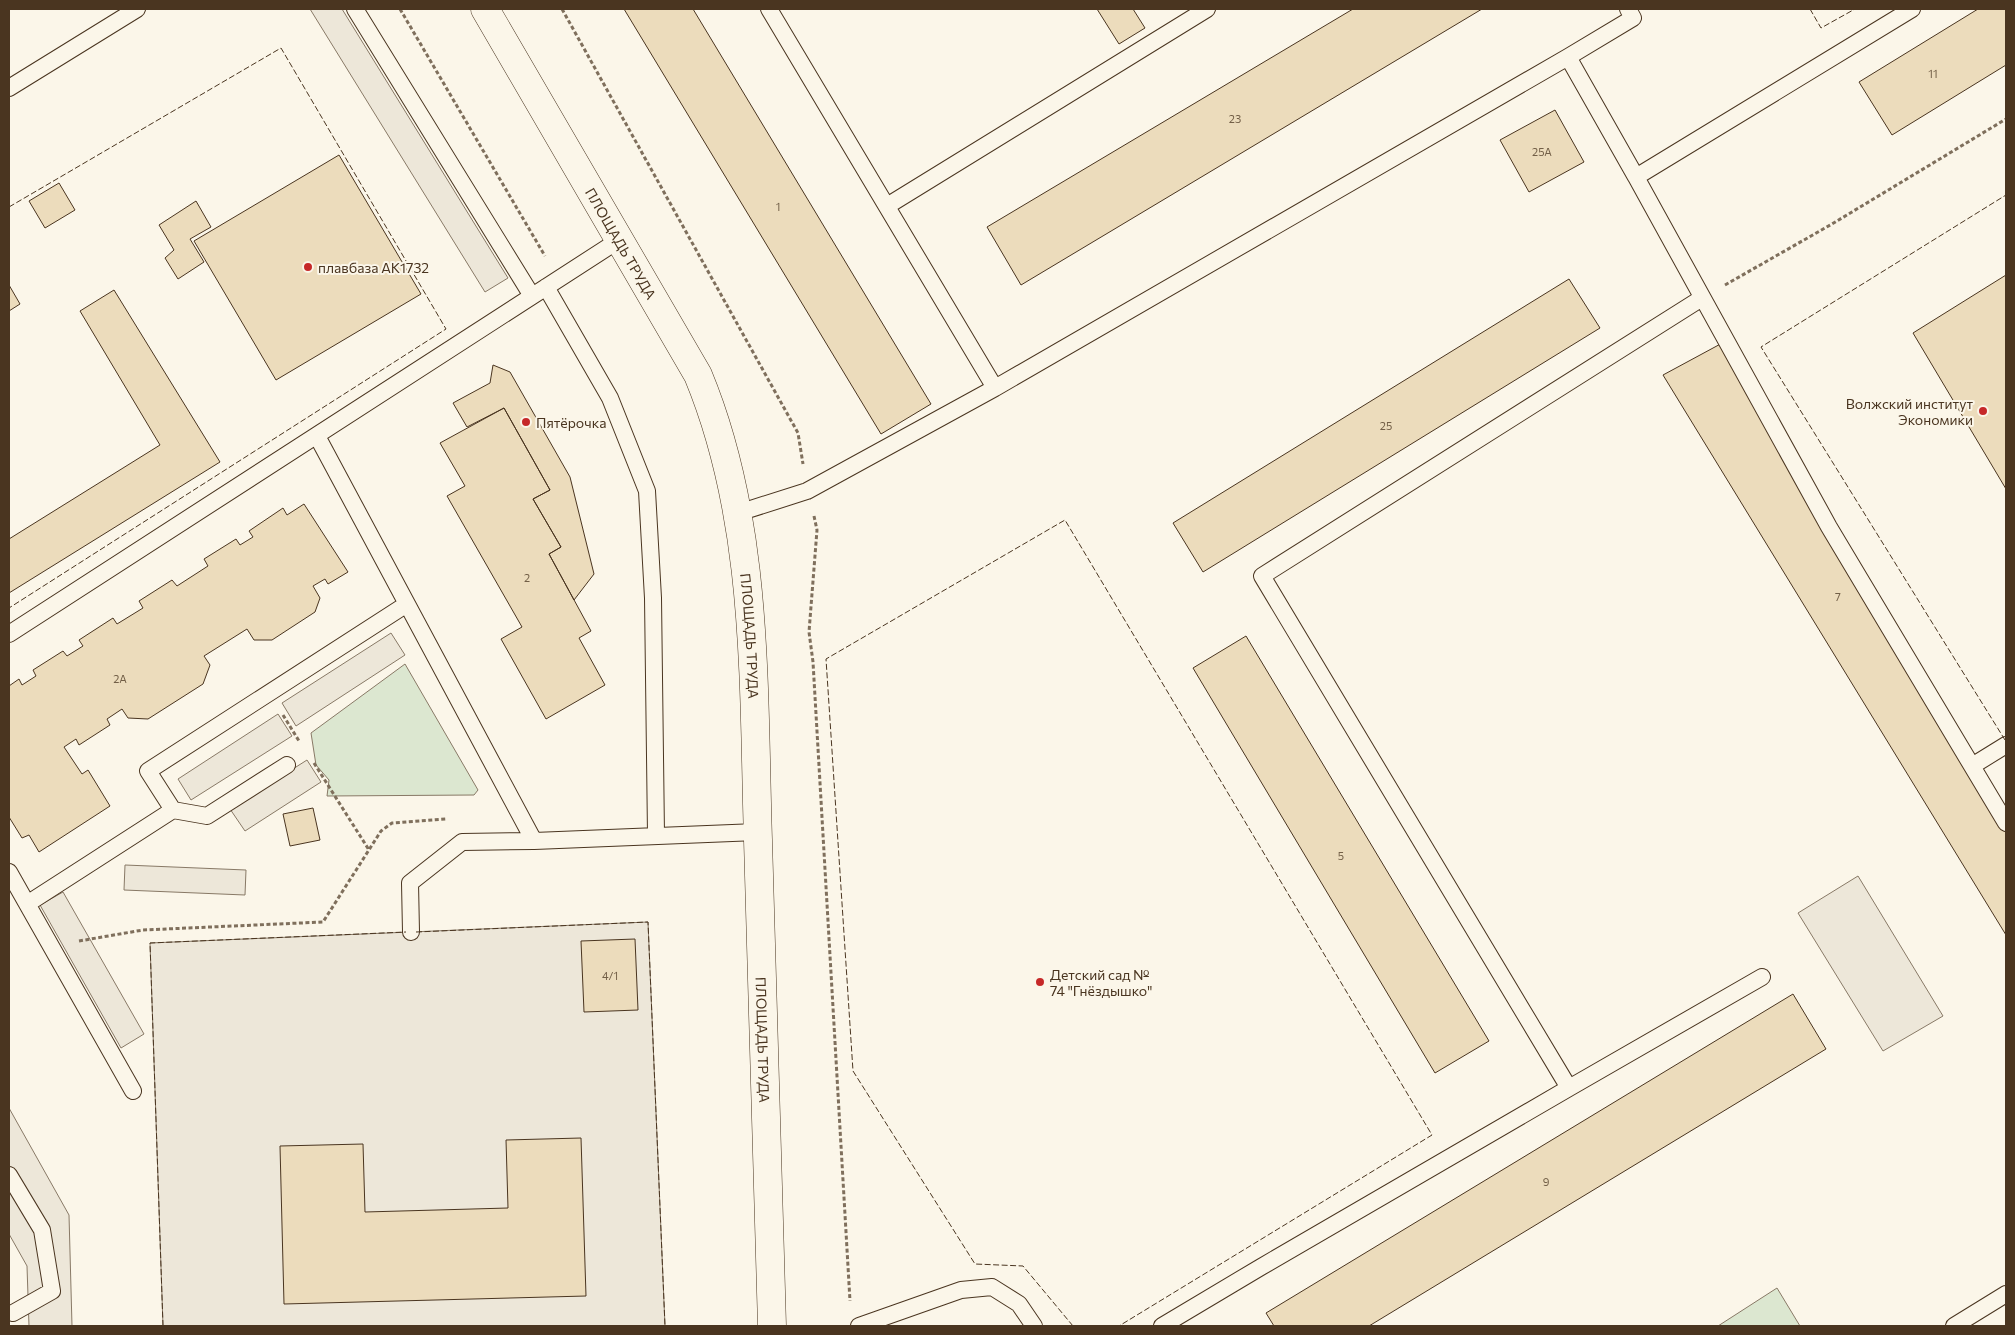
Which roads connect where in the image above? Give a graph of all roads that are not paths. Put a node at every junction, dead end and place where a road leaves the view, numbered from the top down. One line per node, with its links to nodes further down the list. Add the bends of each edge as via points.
1 (137, 9): 9 (lane)
2 (355, 9): 13 (lane)
3 (485, 9): 12 (street, ПЛОЩАДЬ ТРУДА)
4 (770, 9): 11 (lane)
5 (1207, 9): 11 (lane)
6 (1628, 9): 8 (lane, via 1633,18)
7 (1912, 9): 10 (lane)
8 (1568, 57): 10 (lane); 15 (lane)
9 (9, 88)
10 (1636, 177): 14 (lane)
11 (887, 206): 15 (lane)
12 (620, 240): 13 (lane); 17 (street, ПЛОЩАДЬ ТРУДА, via 698,375 725,451)
13 (545, 288): 16 (lane); 26 (lane, via 610,398 647,491 653,598)
14 (1702, 298): 22 (lane, via 1830,526); 32 (lane, via 1262,576)
15 (995, 388): 17 (lane, via 807,491)
16 (317, 436): 18 (lane); 19 (lane)
17 (738, 513): 25 (street, ПЛОЩАДЬ ТРУДА, via 753,639)
18 (407, 604): 23 (lane, via 148,771); 27 (lane)
19 (9, 634)
20 (2006, 745): 22 (lane)
21 (287, 765): 23 (lane, via 206,816)
22 (1972, 766): 24 (lane)
23 (173, 810): 29 (lane)
24 (2006, 822)
25 (757, 832): 26 (lane); 37 (street, ПЛОЩАДЬ ТРУДА)
26 (656, 835): 27 (lane)
27 (534, 841): 30 (lane, via 462,842 410,883)
28 (9, 872): 29 (lane)
29 (27, 904): 33 (lane)
30 (411, 932)
31 (1762, 978): 32 (lane)
32 (1569, 1088): 40 (lane)
33 (133, 1091)
34 (9, 1175): 36 (lane, via 42,1230 52,1291)
35 (2006, 1294): 41 (lane)
36 (12, 1318)
37 (772, 1326)
38 (858, 1326): 39 (lane, via 961,1290 992,1287 1019,1304)
39 (1034, 1326)
40 (1162, 1326)
41 (1954, 1326)

